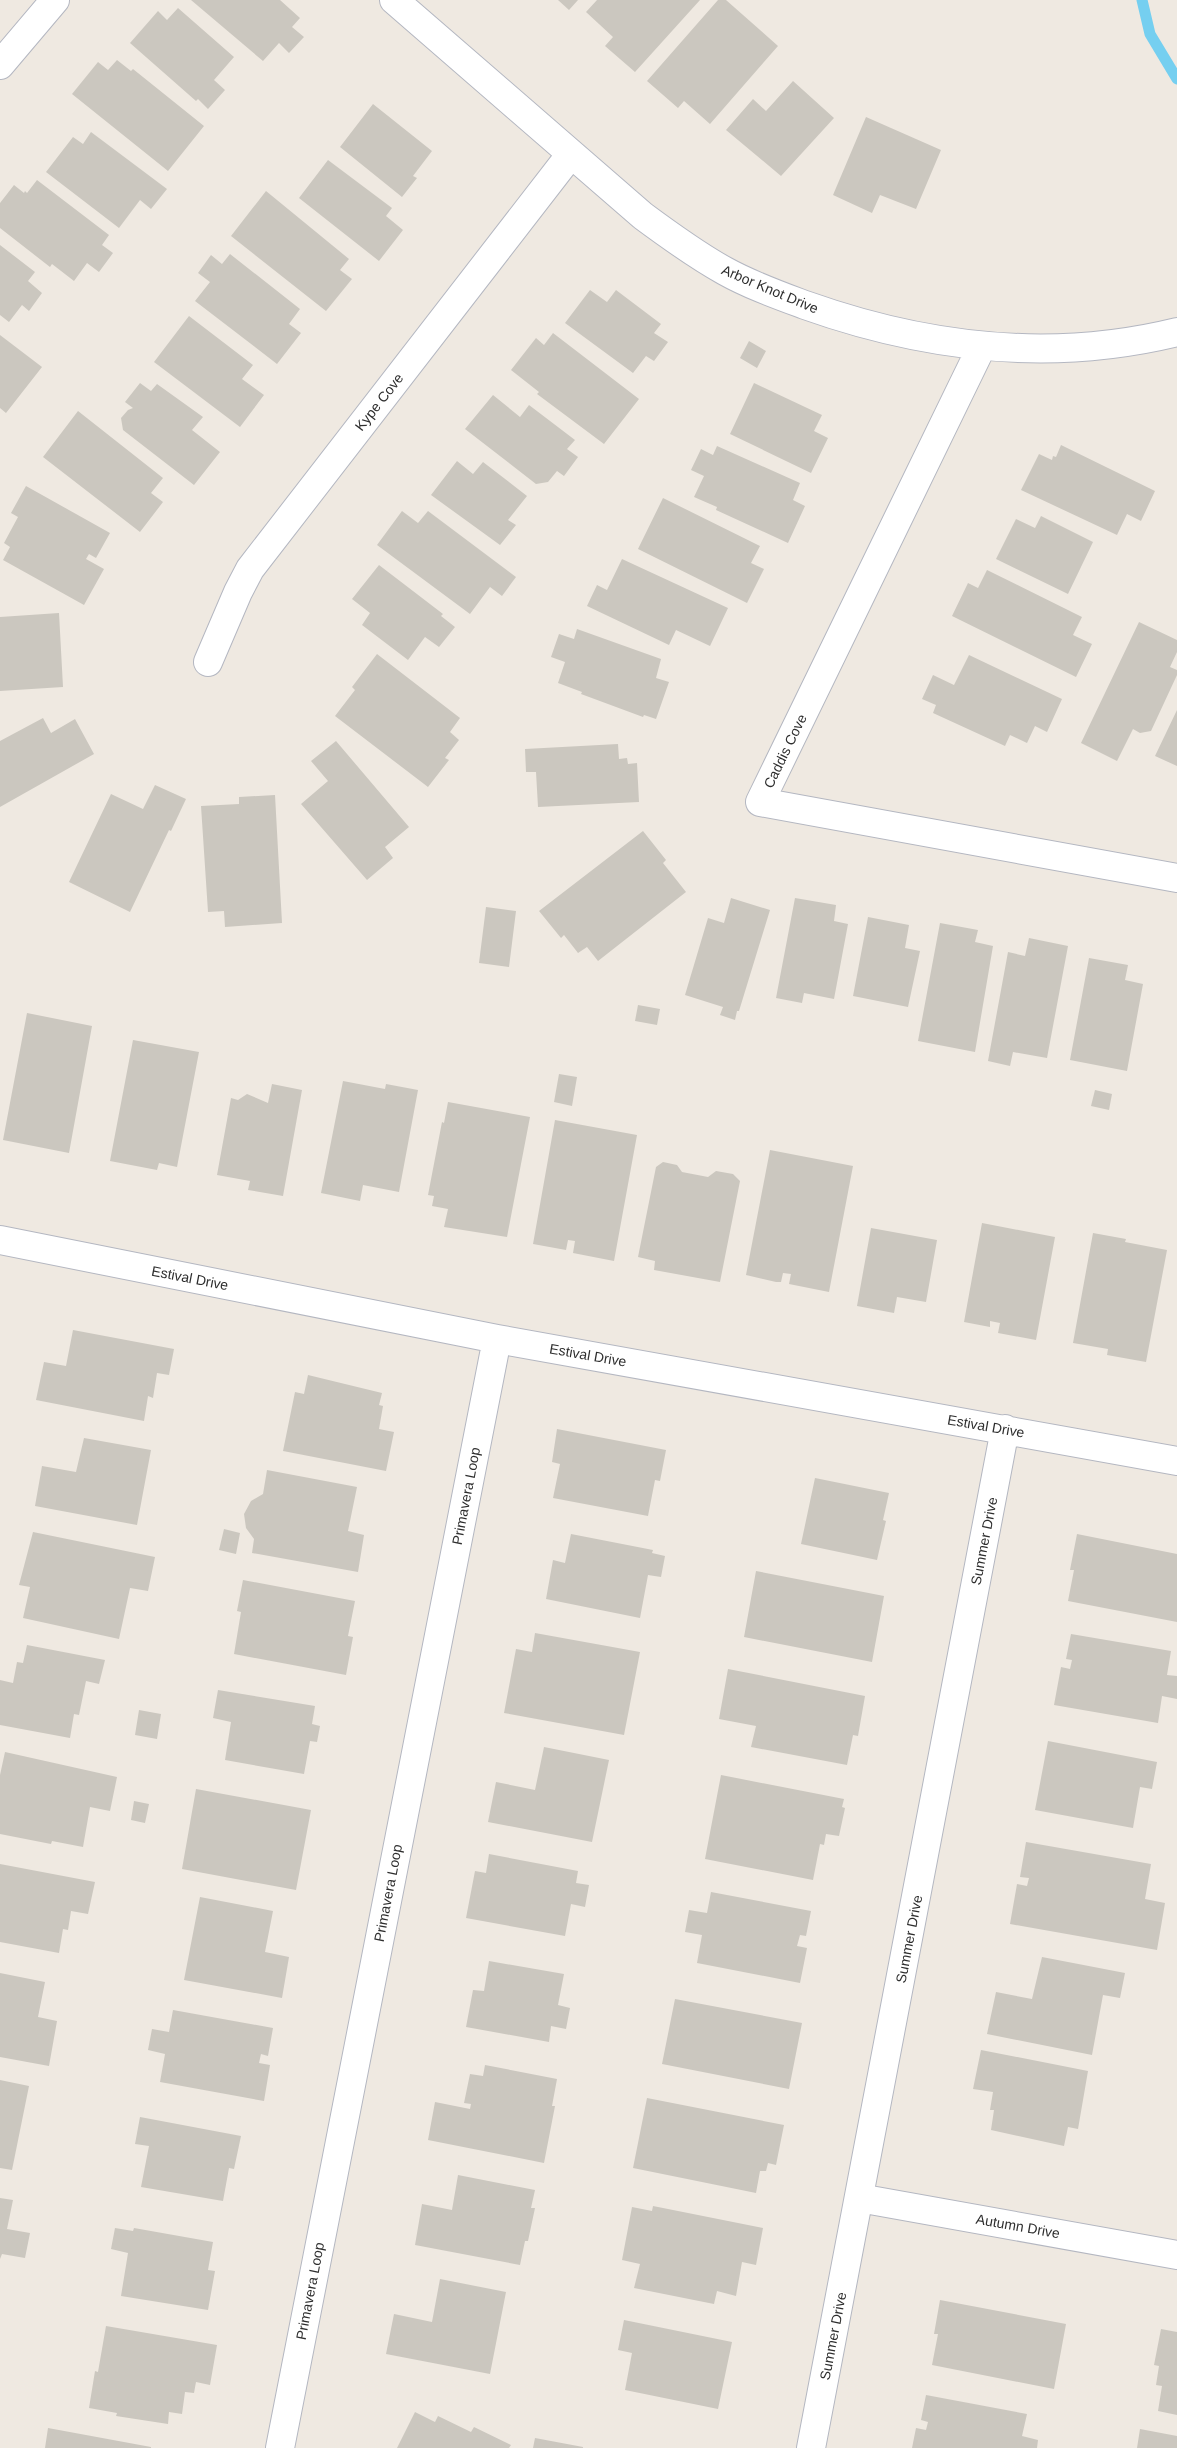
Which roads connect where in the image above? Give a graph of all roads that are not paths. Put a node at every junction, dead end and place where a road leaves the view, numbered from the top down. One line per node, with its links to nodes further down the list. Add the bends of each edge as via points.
1 (55, 0): 3 (street)
2 (394, 0): 4 (street, Arbor Knot Drive)
3 (0, 66)
4 (571, 154): 6 (street, Arbor Knot Drive, via 644,216 727,272 774,293 876,328 928,340); 7 (street, Kype Cove, via 250,569)
5 (1177, 332): 6 (street, Arbor Knot Drive, via 1104,345 1045,348)
6 (982, 346): 8 (street, Caddis Cove, via 760,802)
7 (208, 662)
8 (1177, 878)
9 (0, 1240): 10 (street, Estival Drive)
10 (497, 1339): 11 (street, Estival Drive); 15 (street, Primavera Loop)
11 (1005, 1429): 12 (street, Estival Drive); 13 (street, Summer Drive)
12 (1177, 1461)
13 (860, 2198): 14 (street, Autumn Drive); 16 (street, Summer Drive)
14 (1177, 2255)
15 (280, 2448)
16 (811, 2448)

